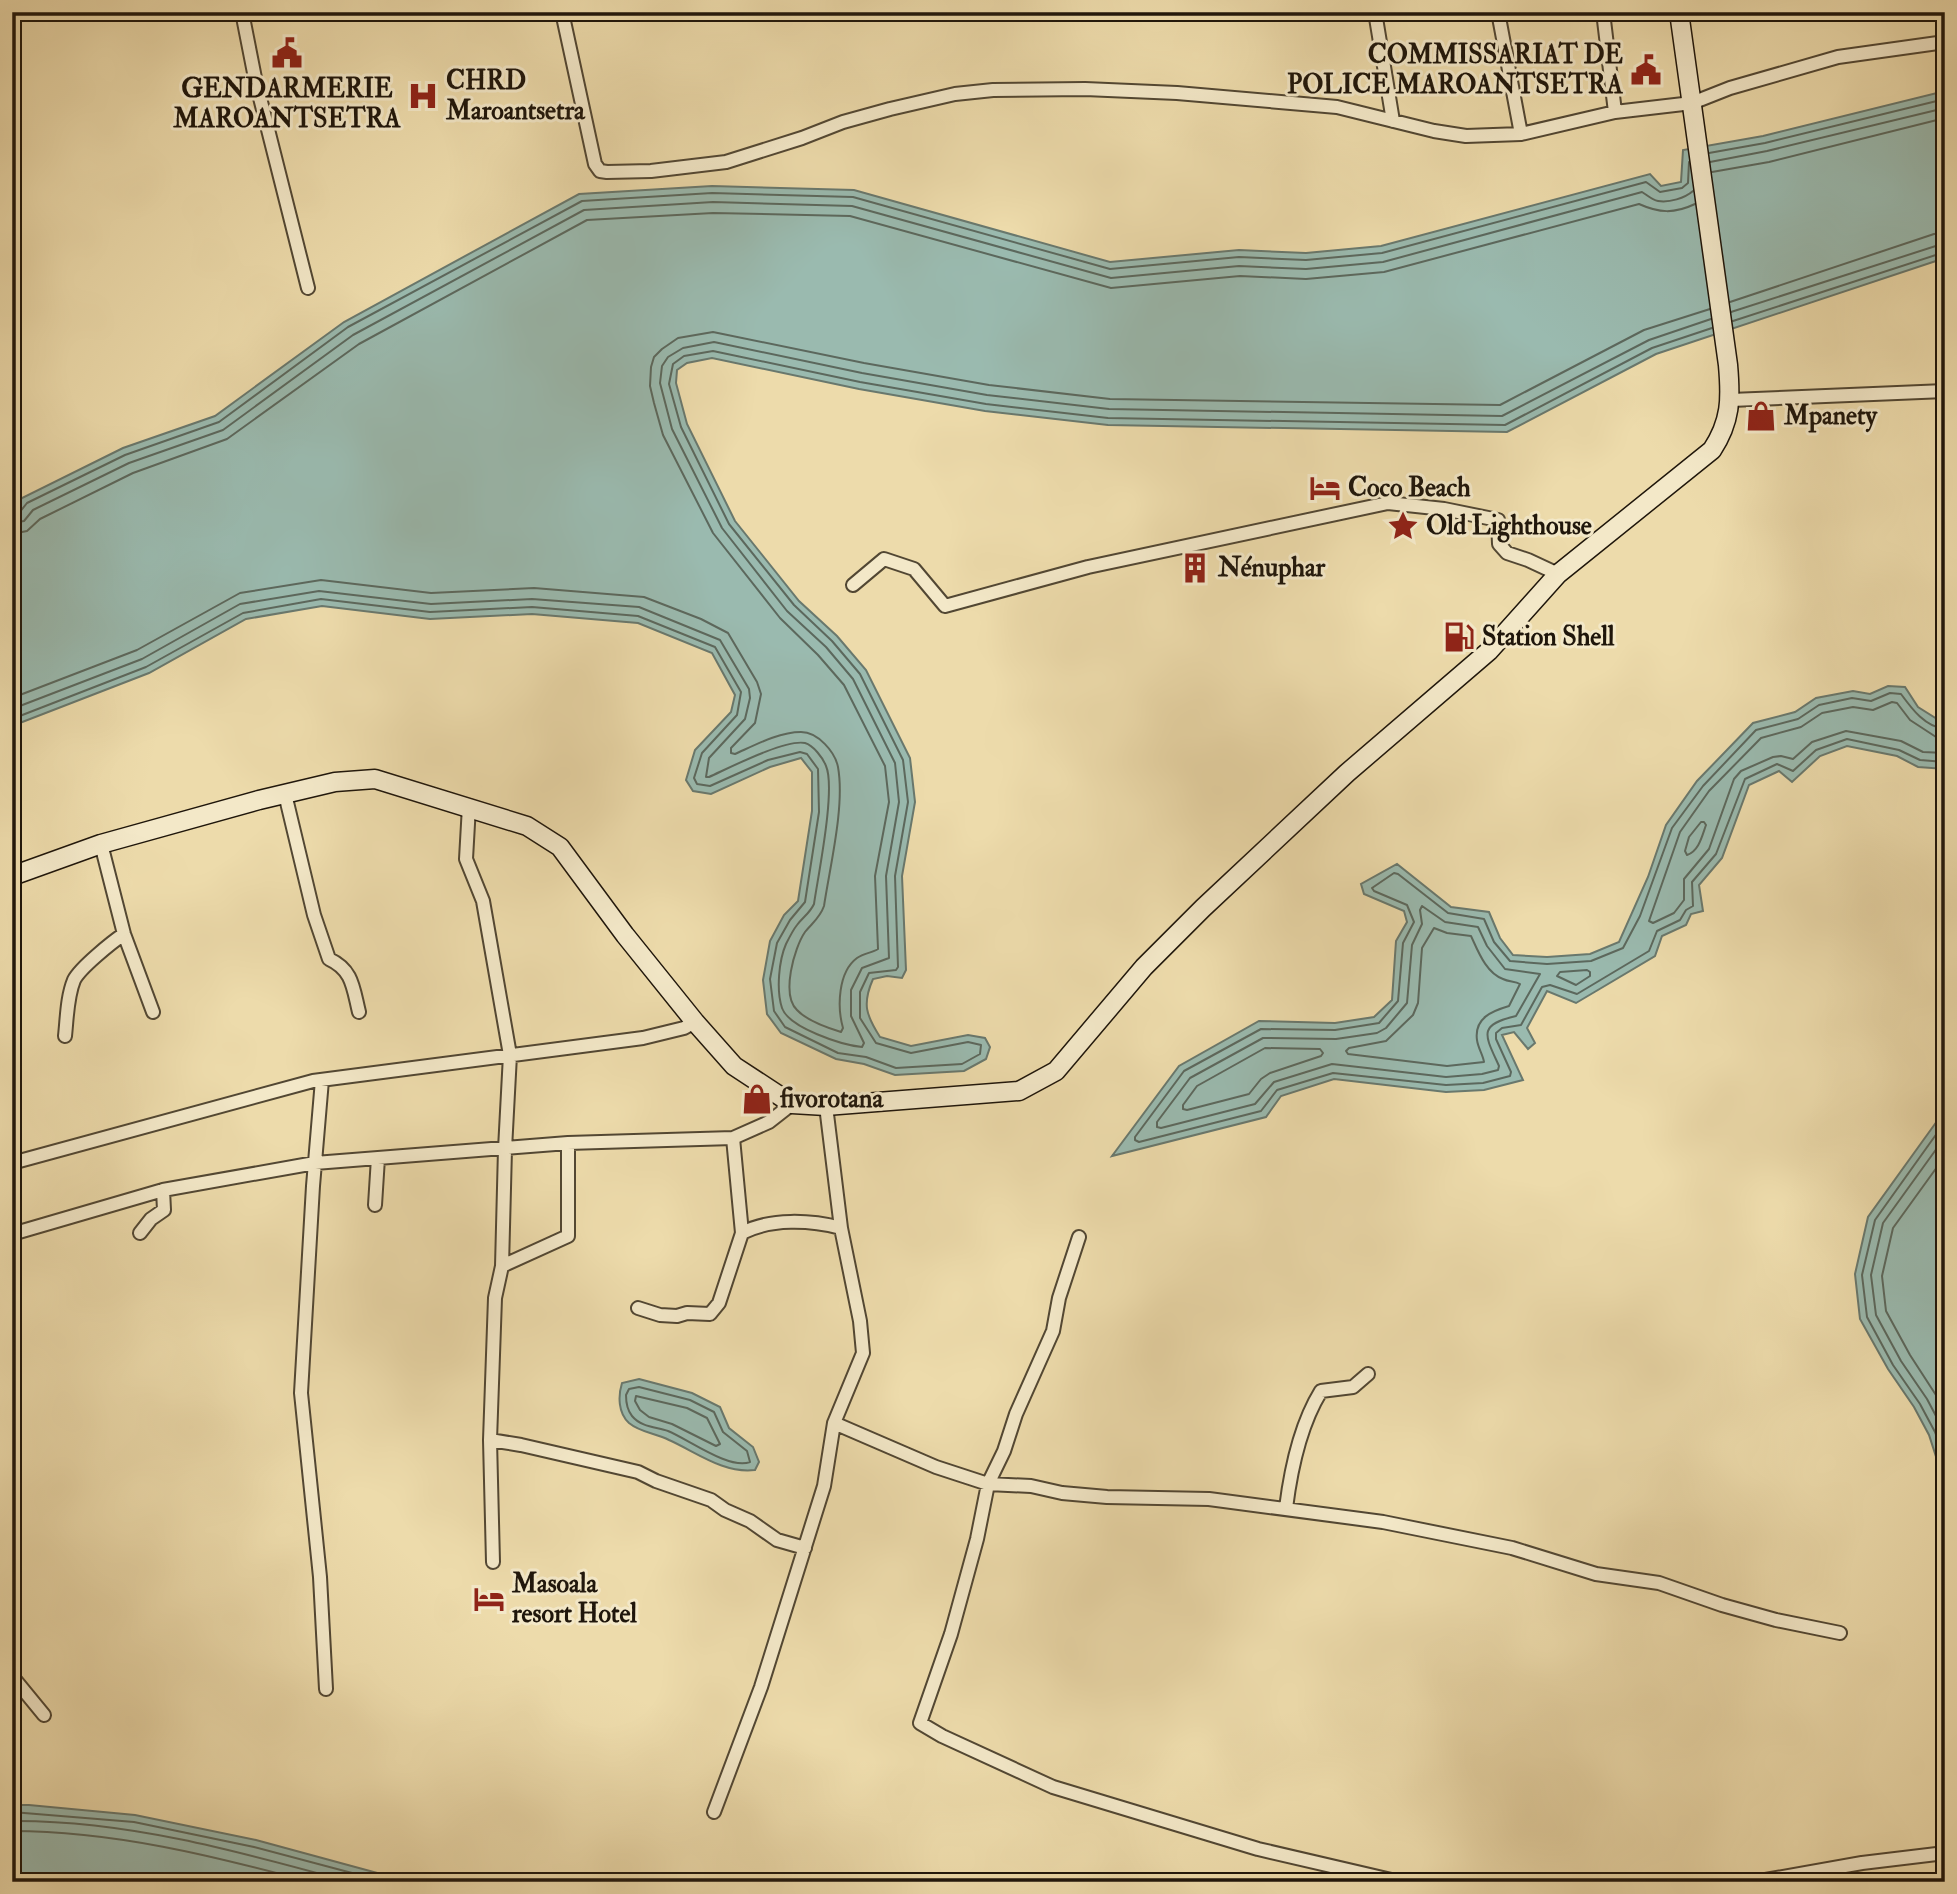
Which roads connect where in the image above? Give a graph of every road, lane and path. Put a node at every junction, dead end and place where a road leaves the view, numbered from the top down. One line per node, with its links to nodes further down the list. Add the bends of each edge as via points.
1 (242, 12): 12 (street)
2 (562, 12): 10 (street, via 595,164 607,172 726,162 890,109 993,90 1177,93 1337,107)
3 (1375, 12): 10 (street)
4 (1498, 12): 11 (street)
5 (1603, 12): 9 (street)
6 (1679, 12): 8 (main road)
7 (1945, 42): 8 (street, via 1839,58)
8 (1692, 103): 9 (street); 14 (main road)
9 (1615, 112): 11 (street)
10 (1393, 121): 11 (street, via 1466,136)
11 (1521, 134)
12 (308, 288)
13 (1945, 391): 14 (street)
14 (1731, 400): 15 (main road, via 1712,450)
15 (1558, 574): 16 (street, via 1507,553 1499,544 1498,520 1388,503 1088,567 945,606 914,569 884,559); 29 (main road, via 1489,651 1347,773 1203,908 1144,967 1056,1071 1019,1091)
16 (853, 585)
17 (285, 794): 18 (main road, via 335,782 375,779); 19 (main road); 23 (street, via 314,915 329,959 342,965 350,979)
18 (469, 806): 24 (main road, via 527,826 560,847); 26 (street, via 466,859 483,901)
19 (100, 844): 20 (main road); 21 (street)
20 (12, 876)
21 (124, 934): 22 (street); 25 (street, via 105,946 75,977)
22 (153, 1012)
23 (359, 1012)
24 (695, 1022): 26 (street, via 643,1038); 28 (main road, via 734,1066)
25 (65, 1036)
26 (510, 1055): 27 (street); 32 (street)
27 (322, 1080): 34 (street); 35 (street)
28 (792, 1104): 29 (main road); 30 (street, via 769,1122)
29 (825, 1106): 38 (street)
30 (733, 1139): 31 (street); 40 (street)
31 (568, 1143): 32 (street); 43 (street, via 568,1236)
32 (505, 1149): 33 (street); 43 (street)
33 (378, 1158): 35 (street); 37 (street)
34 (12, 1163)
35 (315, 1163): 36 (street); 54 (street, via 301,1393)
36 (163, 1190): 39 (street, via 164,1210); 41 (street)
37 (375, 1205)
38 (841, 1228): 40 (street, via 800,1222 754,1227); 46 (street, via 863,1353)
39 (139, 1233)
40 (742, 1233): 44 (street, via 719,1303 710,1314 660,1315)
41 (12, 1234)
42 (1079, 1237): 48 (street, via 1053,1331)
43 (502, 1266): 47 (street, via 495,1298)
44 (638, 1308)
45 (1368, 1374): 49 (street, via 1353,1387 1321,1391 1310,1409 1290,1474)
46 (834, 1423): 48 (street); 50 (street, via 824,1486)
47 (490, 1440): 50 (street, via 638,1472 711,1500 777,1541); 51 (street)
48 (988, 1484): 49 (street); 58 (street, via 951,1634 920,1723 1053,1787 1258,1849)
49 (1286, 1508): 52 (street, via 1512,1548 1596,1574 1659,1583 1776,1620)
50 (805, 1548): 56 (street, via 761,1687)
51 (493, 1562)
52 (1840, 1633)
53 (12, 1676): 55 (street)
54 (326, 1689)
55 (44, 1715)
56 (714, 1812)
57 (1945, 1853): 59 (street)
58 (1400, 1882)
59 (1754, 1882)

